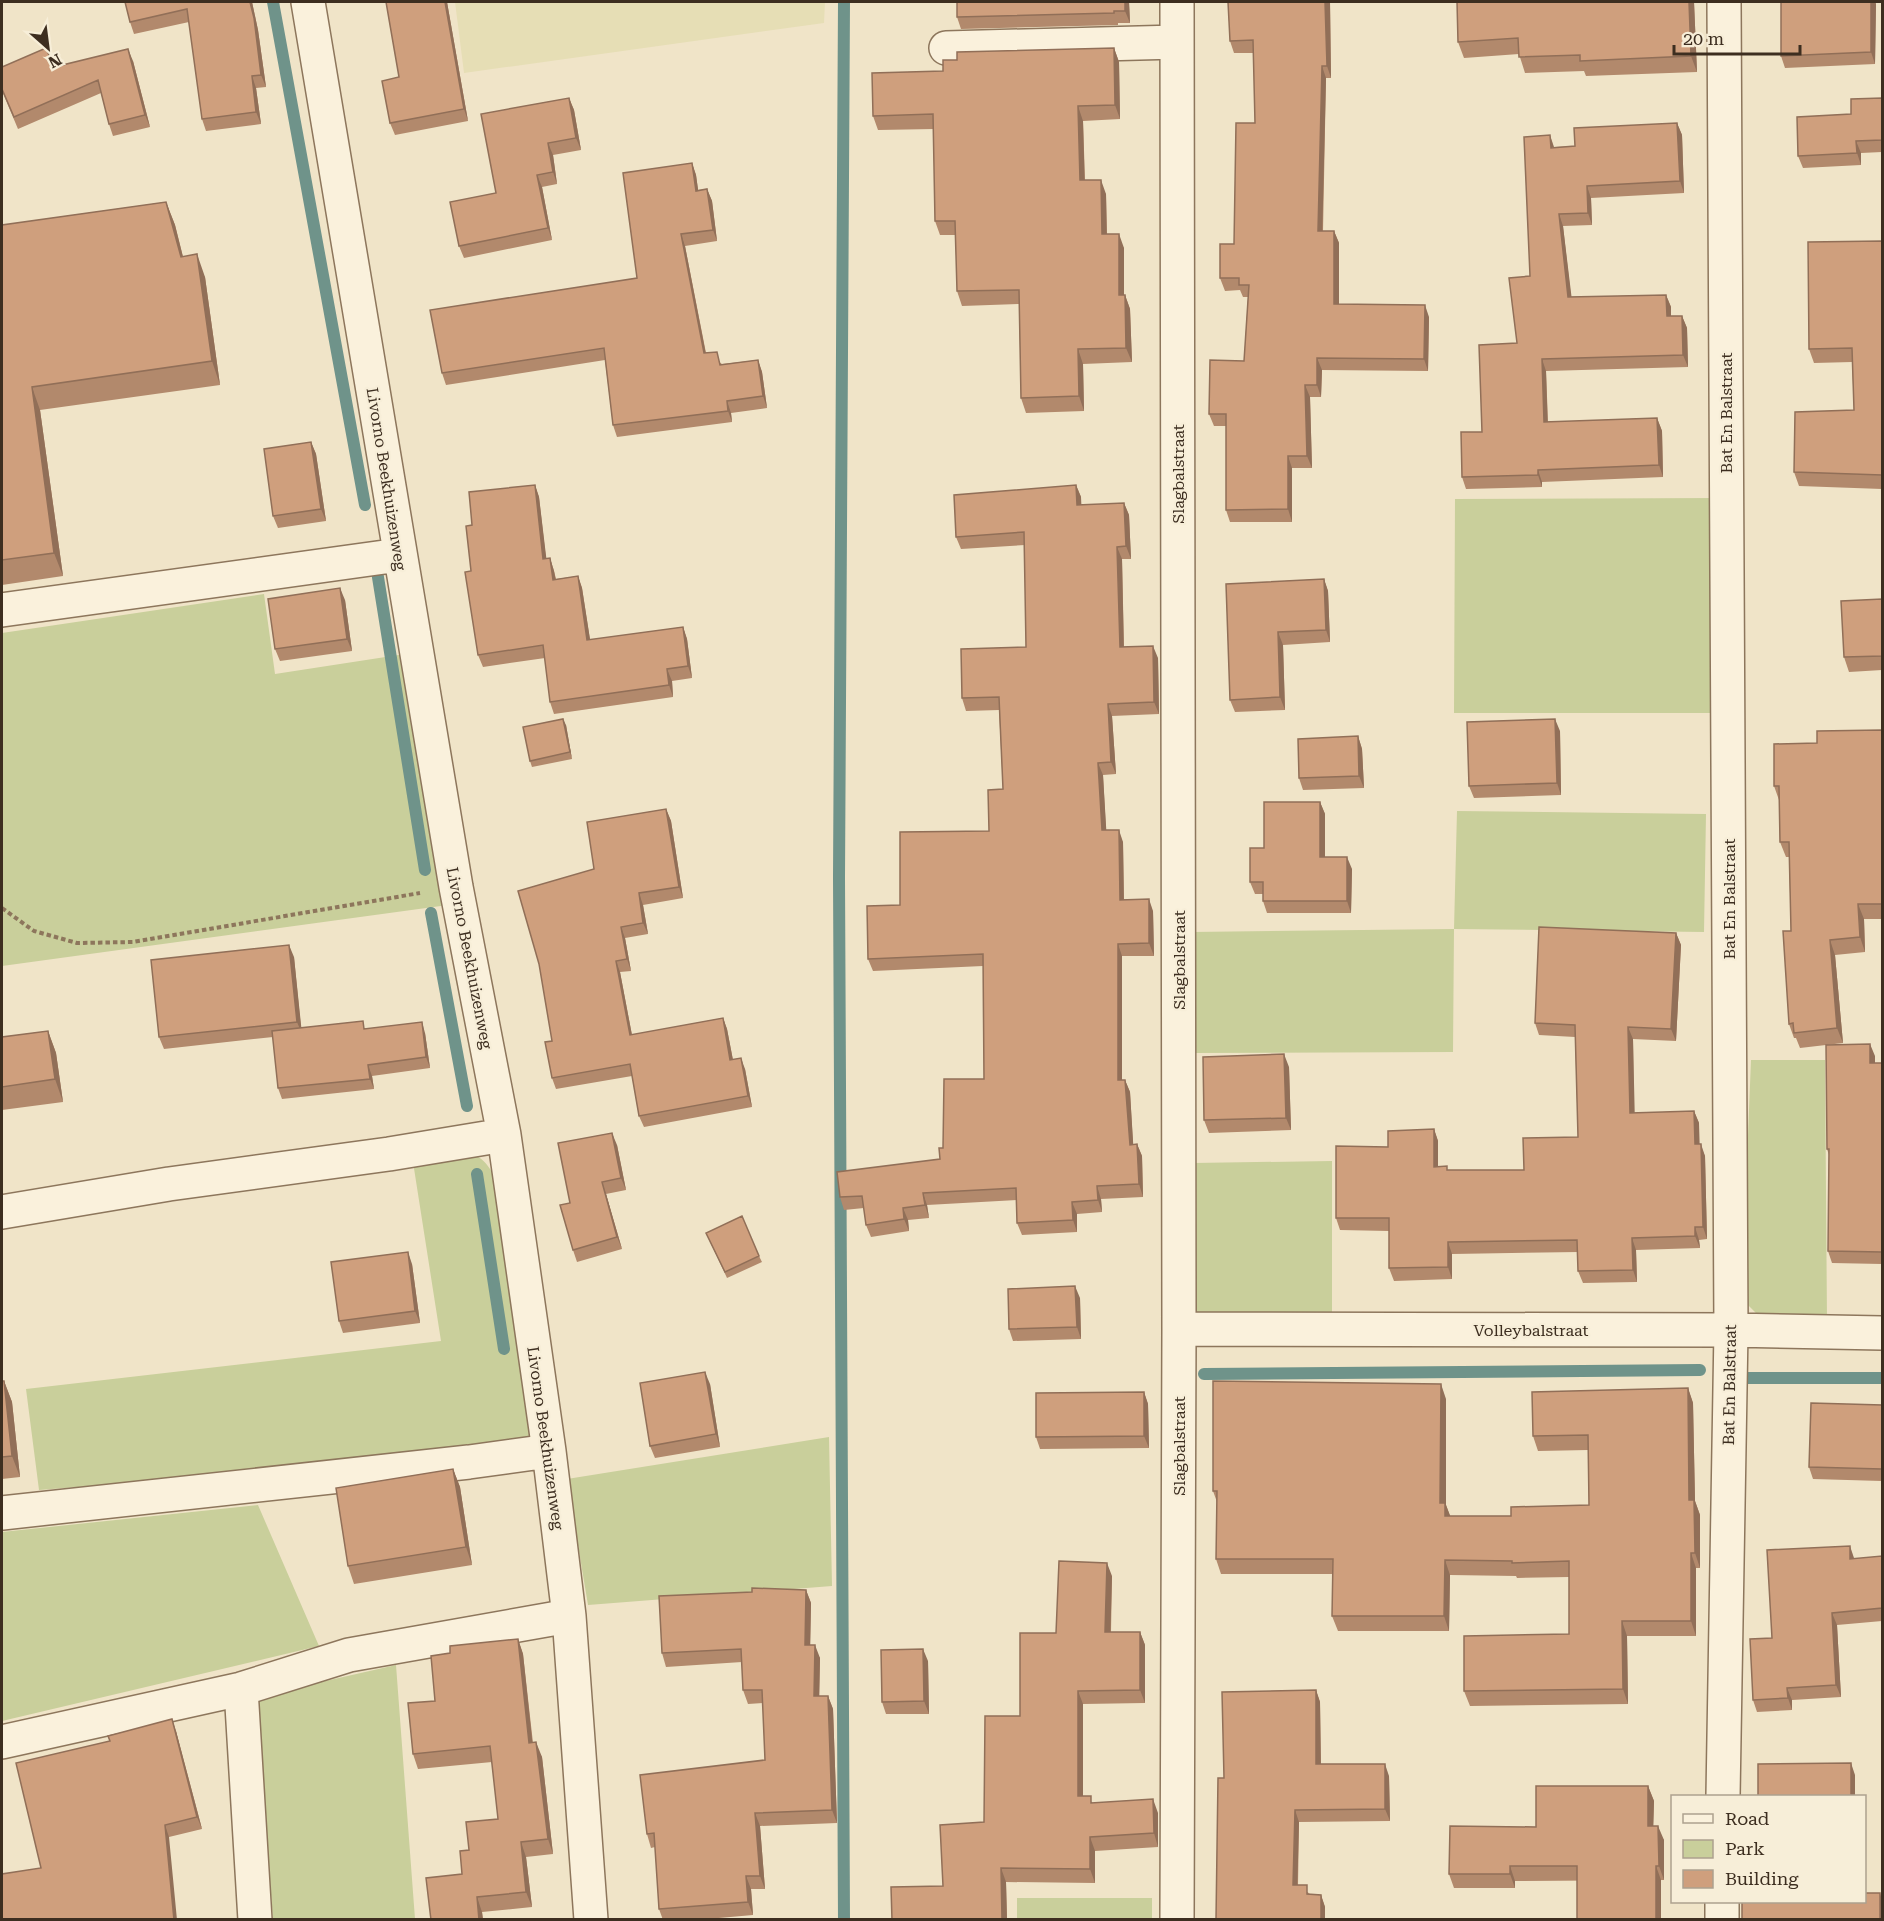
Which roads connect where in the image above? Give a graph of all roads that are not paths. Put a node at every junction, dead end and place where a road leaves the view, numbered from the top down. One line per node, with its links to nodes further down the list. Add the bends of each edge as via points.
1 (308, 2): 6 (street, Livorno Beekhuizenweg)
2 (1178, 2): 4 (street, Slagbalstraat)
3 (1724, 2): 11 (street, Bat En Balstraat)
4 (1177, 42): 5 (street); 10 (street, Slagbalstraat)
5 (946, 48)
6 (399, 555): 7 (street); 8 (street, Livorno Beekhuizenweg, via 456,887)
7 (2, 610)
8 (504, 1135): 9 (street); 13 (street, Livorno Beekhuizenweg)
9 (2, 1212)
10 (1179, 1329): 11 (street, Volleybalstraat); 22 (street, Slagbalstraat)
11 (1731, 1330): 12 (street, Volleybalstraat); 18 (street, Bat En Balstraat)
12 (1882, 1333)
13 (549, 1451): 14 (street); 15 (street, Livorno Beekhuizenweg)
14 (2, 1513)
15 (569, 1616): 16 (street, via 349,1655); 21 (street, Livorno Beekhuizenweg)
16 (241, 1689): 17 (street); 20 (street)
17 (2, 1742)
18 (1723, 1795)
19 (1722, 1903): 23 (street)
20 (255, 1920)
21 (591, 1920)
22 (1177, 1920)
23 (1722, 1920)

